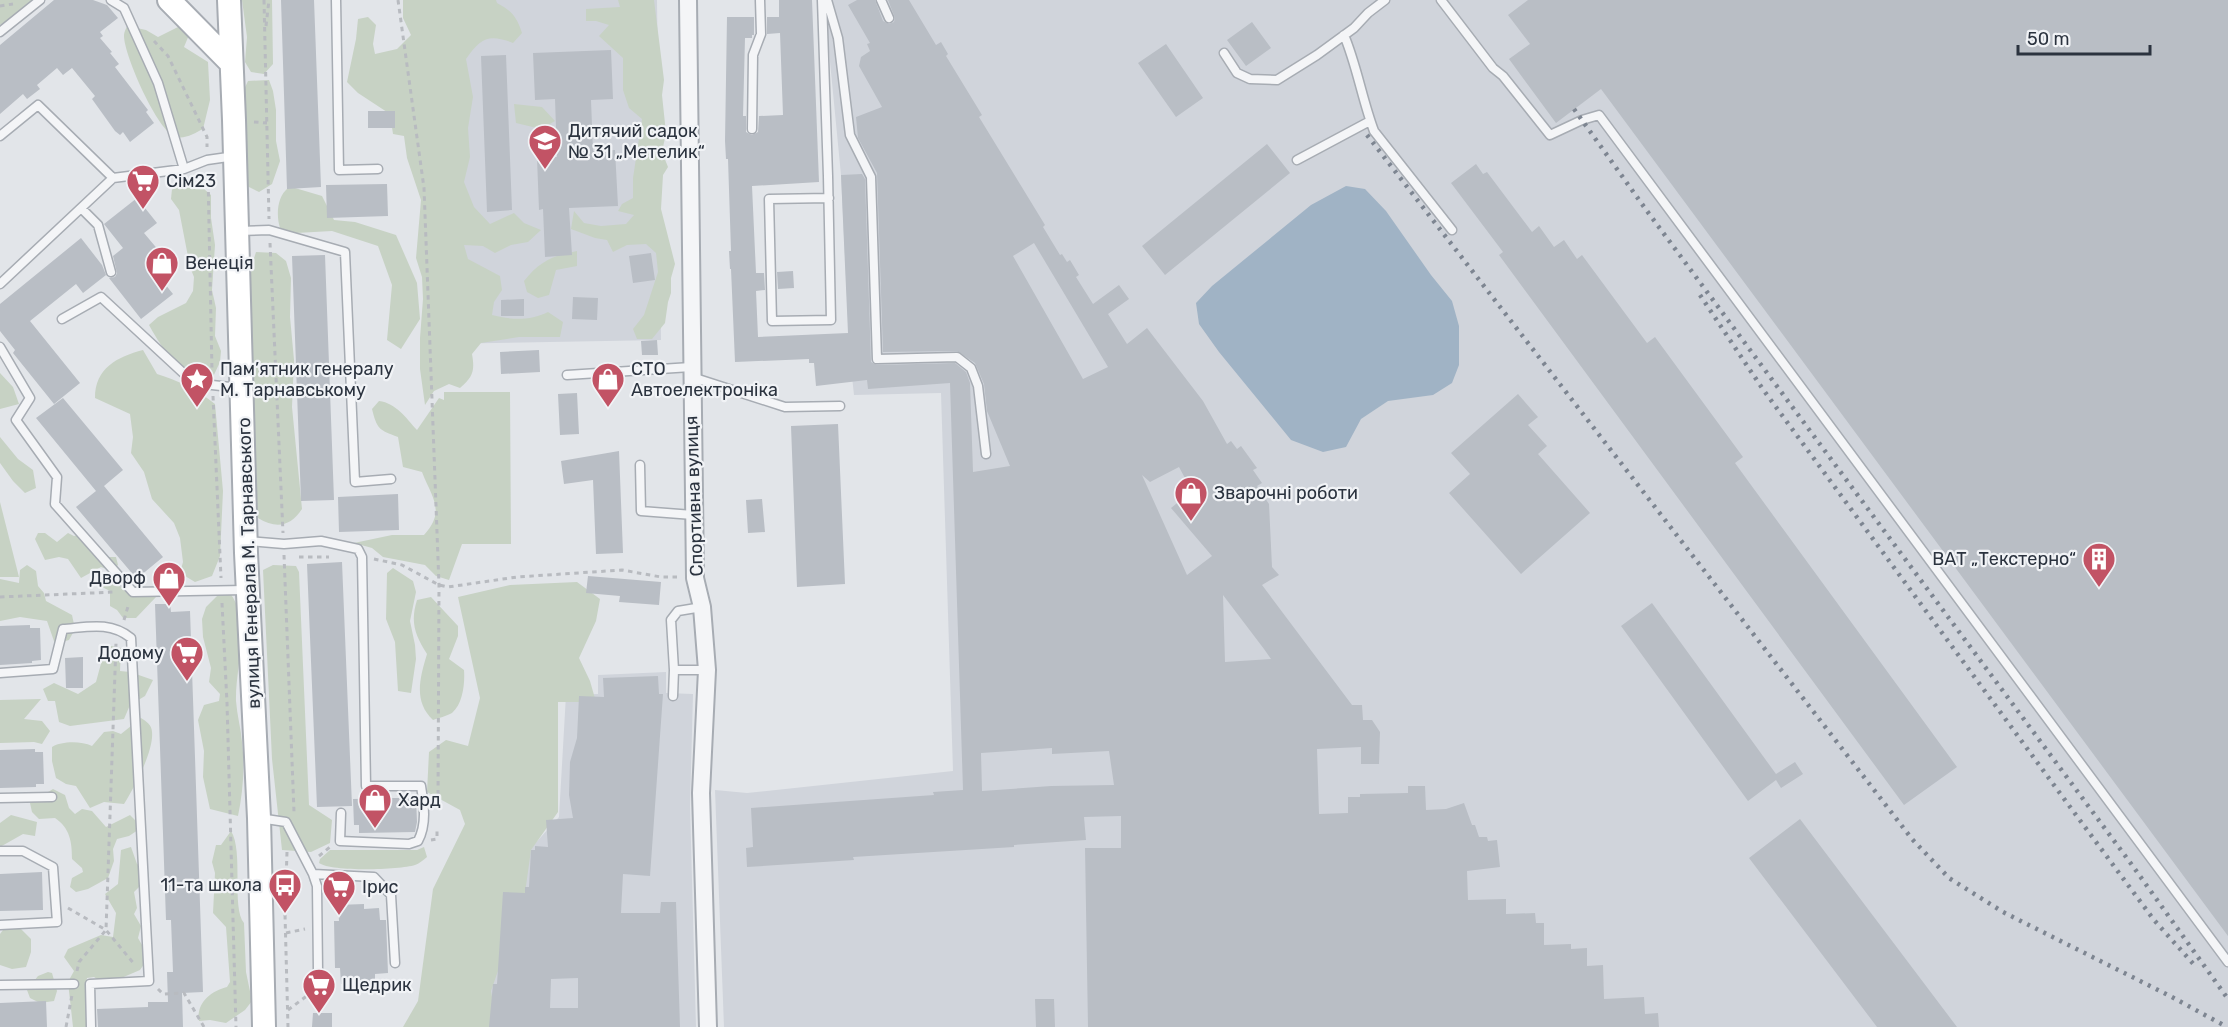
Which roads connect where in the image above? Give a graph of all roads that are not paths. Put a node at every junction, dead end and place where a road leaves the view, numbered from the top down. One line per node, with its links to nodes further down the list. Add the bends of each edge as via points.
1 (40, 0): 14 (lane)
2 (111, 0): 23 (lane, via 124,8 158,83)
3 (169, 0): 17 (main road)
4 (229, 0): 17 (main road, вулиця Генерала М. Тарнавського)
5 (336, 0): 24 (lane, via 339,170)
6 (688, 0): 34 (street, Спортивна вулиця)
7 (760, 0): 19 (lane, via 761,34 753,55)
8 (822, 0): 26 (lane)
9 (827, 0): 38 (lane, via 838,38 850,135 871,177 877,359 957,357 971,368 978,386)
10 (881, 0): 13 (lane)
11 (1385, 0): 15 (lane)
12 (1441, 0): 56 (lane, via 1550,135 1599,115)
13 (889, 18)
14 (0, 32)
15 (1344, 35): 16 (lane, via 1277,80 1250,79 1237,73); 18 (lane, via 1356,63)
16 (1224, 52)
17 (231, 63): 21 (main road, вулиця Генерала М. Тарнавського)
18 (1370, 121): 22 (lane); 28 (lane)
19 (752, 129)
20 (0, 136): 25 (lane, via 38,105)
21 (235, 156): 23 (lane, via 207,160); 29 (main road, вулиця Генерала М. Тарнавського)
22 (1297, 160)
23 (184, 169): 25 (lane)
24 (378, 169)
25 (112, 178): 27 (lane)
26 (829, 198): 26 (lane, via 769,199 772,321 831,320)
27 (81, 208): 30 (lane, via 98,225); 31 (lane)
28 (1452, 230)
29 (237, 231): 36 (main road, вулиця Генерала М. Тарнавського); 40 (lane, via 269,230 345,252 355,482)
30 (111, 272)
31 (0, 284)
32 (62, 319): 36 (lane, via 101,297 194,384)
33 (1, 350): 43 (lane, via 30,398 16,420 57,477 55,504 133,591)
34 (691, 372): 35 (lane); 37 (lane, via 785,407); 41 (street, Спортивна вулиця)
35 (567, 375)
36 (242, 389): 42 (main road, вулиця Генерала М. Тарнавського)
37 (840, 406)
38 (986, 454)
39 (640, 465): 41 (lane, via 641,512)
40 (391, 479)
41 (693, 515): 44 (street, Спортивна вулиця, via 695,578)
42 (247, 541): 43 (main road, вулиця Генерала М. Тарнавського); 51 (lane, via 321,541 358,549 362,557 366,786 421,786 422,833 418,841 409,844 340,841)
43 (249, 590): 52 (main road, вулиця Генерала М. Тарнавського)
44 (702, 607): 45 (lane, via 678,611 671,620); 46 (street, Спортивна вулиця)
45 (674, 670): 46 (lane); 48 (lane)
46 (707, 670): 63 (street, Спортивна вулиця, via 701,793)
47 (0, 673): 61 (lane, via 53,669 63,629 99,626 120,629 131,638 149,981 90,984)
48 (673, 696)
49 (52, 797): 50 (lane)
50 (0, 798)
51 (341, 813)
52 (259, 818): 54 (lane, via 286,822); 62 (main road, вулиця Генерала М. Тарнавського)
53 (0, 851): 55 (lane, via 23,850 53,867 57,922)
54 (313, 874): 57 (lane, via 374,877 391,895); 58 (lane, via 317,886)
55 (0, 925)
56 (2228, 962)
57 (395, 963)
58 (318, 971)
59 (74, 984): 60 (lane)
60 (0, 985)
61 (91, 1027)
62 (264, 1027)
63 (708, 1027)

